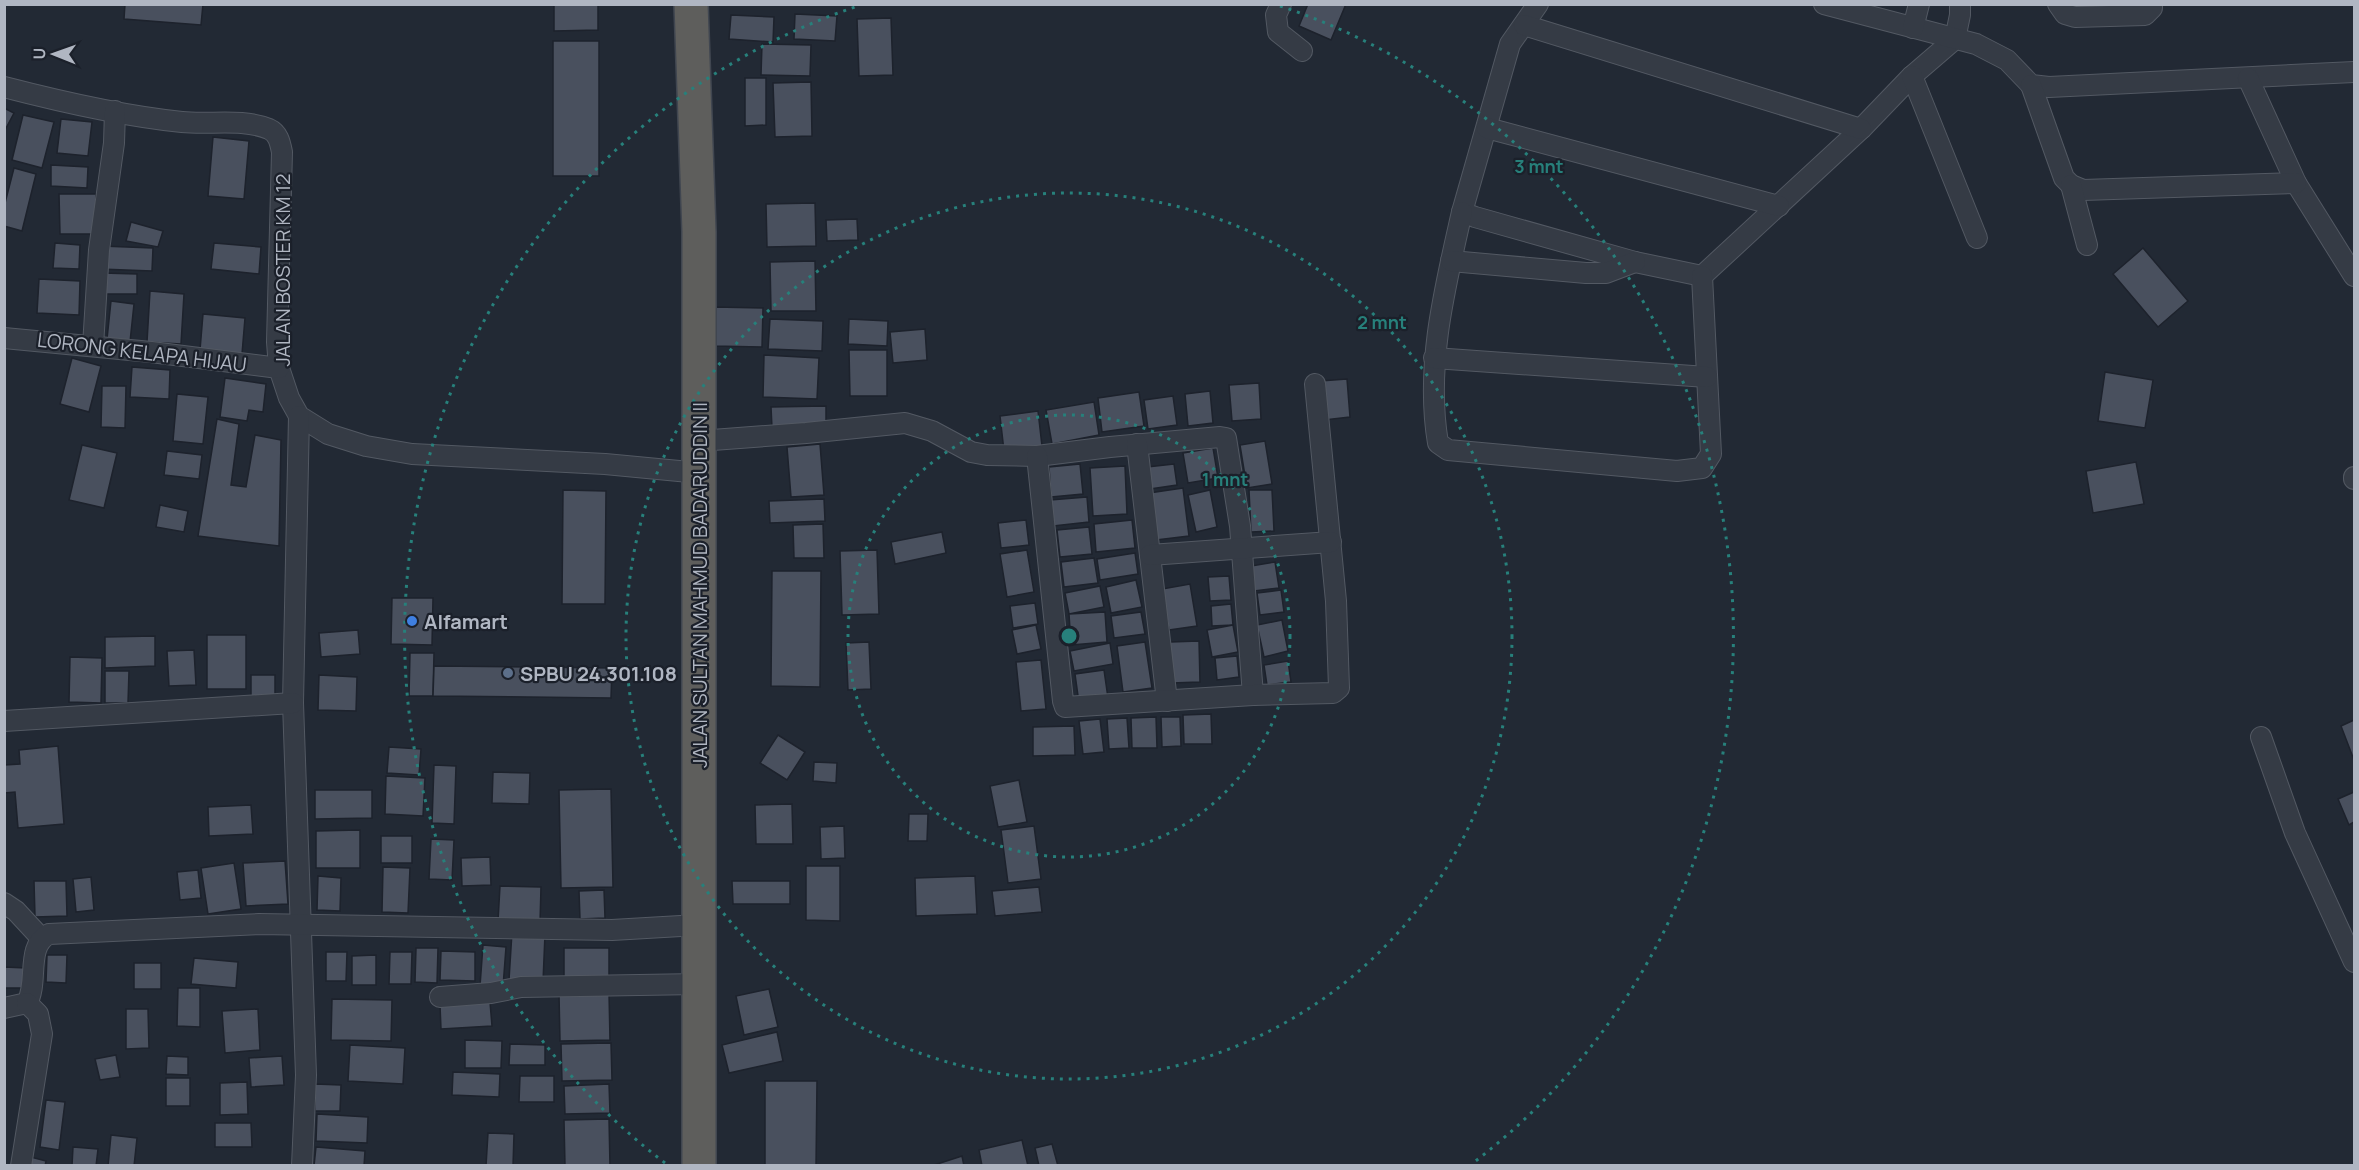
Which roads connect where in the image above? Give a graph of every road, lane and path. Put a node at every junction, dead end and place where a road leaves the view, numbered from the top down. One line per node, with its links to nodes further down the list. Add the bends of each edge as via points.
1 (691, 4): 38 (highway, JALAN SULTAN MAHMUD BADARUDDIN II, via 699,232)
2 (1281, 4): 12 (street, via 1276,15 1278,32)
3 (1538, 4): 9 (street)
4 (1824, 4): 10 (street)
5 (1919, 4): 10 (street)
6 (1960, 4): 11 (street)
7 (2058, 4): 8 (street, via 2065,14 2075,16 2145,15)
8 (2152, 4)
9 (1524, 25): 19 (street, via 1510,44); 20 (street)
10 (1913, 28): 11 (street)
11 (1955, 39): 14 (street); 16 (street, via 1976,44 2007,60)
12 (1302, 51)
13 (2355, 72): 15 (street)
14 (1912, 76): 20 (street); 25 (street)
15 (2248, 78): 16 (street); 21 (street)
16 (2031, 85): 22 (street, via 2064,178)
17 (4, 87): 18 (street, JALAN BOSTER KM 12)
18 (115, 111): 32 (street); 34 (street, JALAN BOSTER KM 12, via 182,122 257,125 272,130 279,138)
19 (1486, 129): 23 (street); 24 (street)
20 (1861, 129): 23 (street)
21 (2296, 183): 22 (street, via 2083,190); 30 (street)
22 (2071, 185): 26 (street)
23 (1779, 206): 29 (street)
24 (1462, 212): 27 (street); 28 (street)
25 (1977, 238)
26 (2087, 245)
27 (1451, 261): 28 (street, via 1586,273 1606,273); 33 (street)
28 (1635, 262): 29 (street)
29 (1702, 276): 35 (street)
30 (2355, 276)
31 (4, 338): 32 (street, LORONG KELAPA HIJAU)
32 (93, 345): 34 (street, LORONG KELAPA HIJAU)
33 (1434, 358): 35 (street); 35 (street, via 1438,443 1449,450 1677,471 1702,468 1710,454)
34 (279, 368): 37 (street, JALAN BOSTER KM 12)
35 (1707, 377)
36 (1315, 384): 42 (street)
37 (299, 416): 41 (street, via 328,434 412,454); 47 (street)
38 (699, 441): 40 (street, via 905,423 932,431 971,452); 41 (highway, JALAN SULTAN MAHMUD BADARUDDIN II)
39 (1137, 444): 40 (street); 43 (street, via 1226,438); 44 (street)
40 (1037, 456): 46 (street, via 1065,707)
41 (700, 473): 52 (highway, JALAN SULTAN MAHMUD BADARUDDIN II)
42 (1331, 542): 43 (street); 45 (street, via 1339,688 1333,693)
43 (1241, 548): 44 (street); 45 (street)
44 (1150, 555): 46 (street)
45 (1253, 694): 46 (street)
46 (1167, 701)
47 (293, 703): 48 (street); 51 (street)
48 (4, 722)
49 (2261, 737): 54 (street, via 2295,832)
50 (4, 903): 53 (street)
51 (300, 925): 52 (street, via 612,930); 53 (street, via 49,934); 60 (street, via 306,1075)
52 (698, 925): 55 (highway, JALAN SULTAN MAHMUD BADARUDDIN II)
53 (41, 938): 57 (street, via 36,945 32,994)
54 (2355, 962)
55 (698, 984): 56 (street, via 520,987); 61 (highway, JALAN SULTAN MAHMUD BADARUDDIN II)
56 (440, 997)
57 (27, 1004): 58 (street); 59 (street, via 38,1014 42,1034)
58 (4, 1008)
59 (21, 1166)
60 (302, 1166)
61 (699, 1166)

